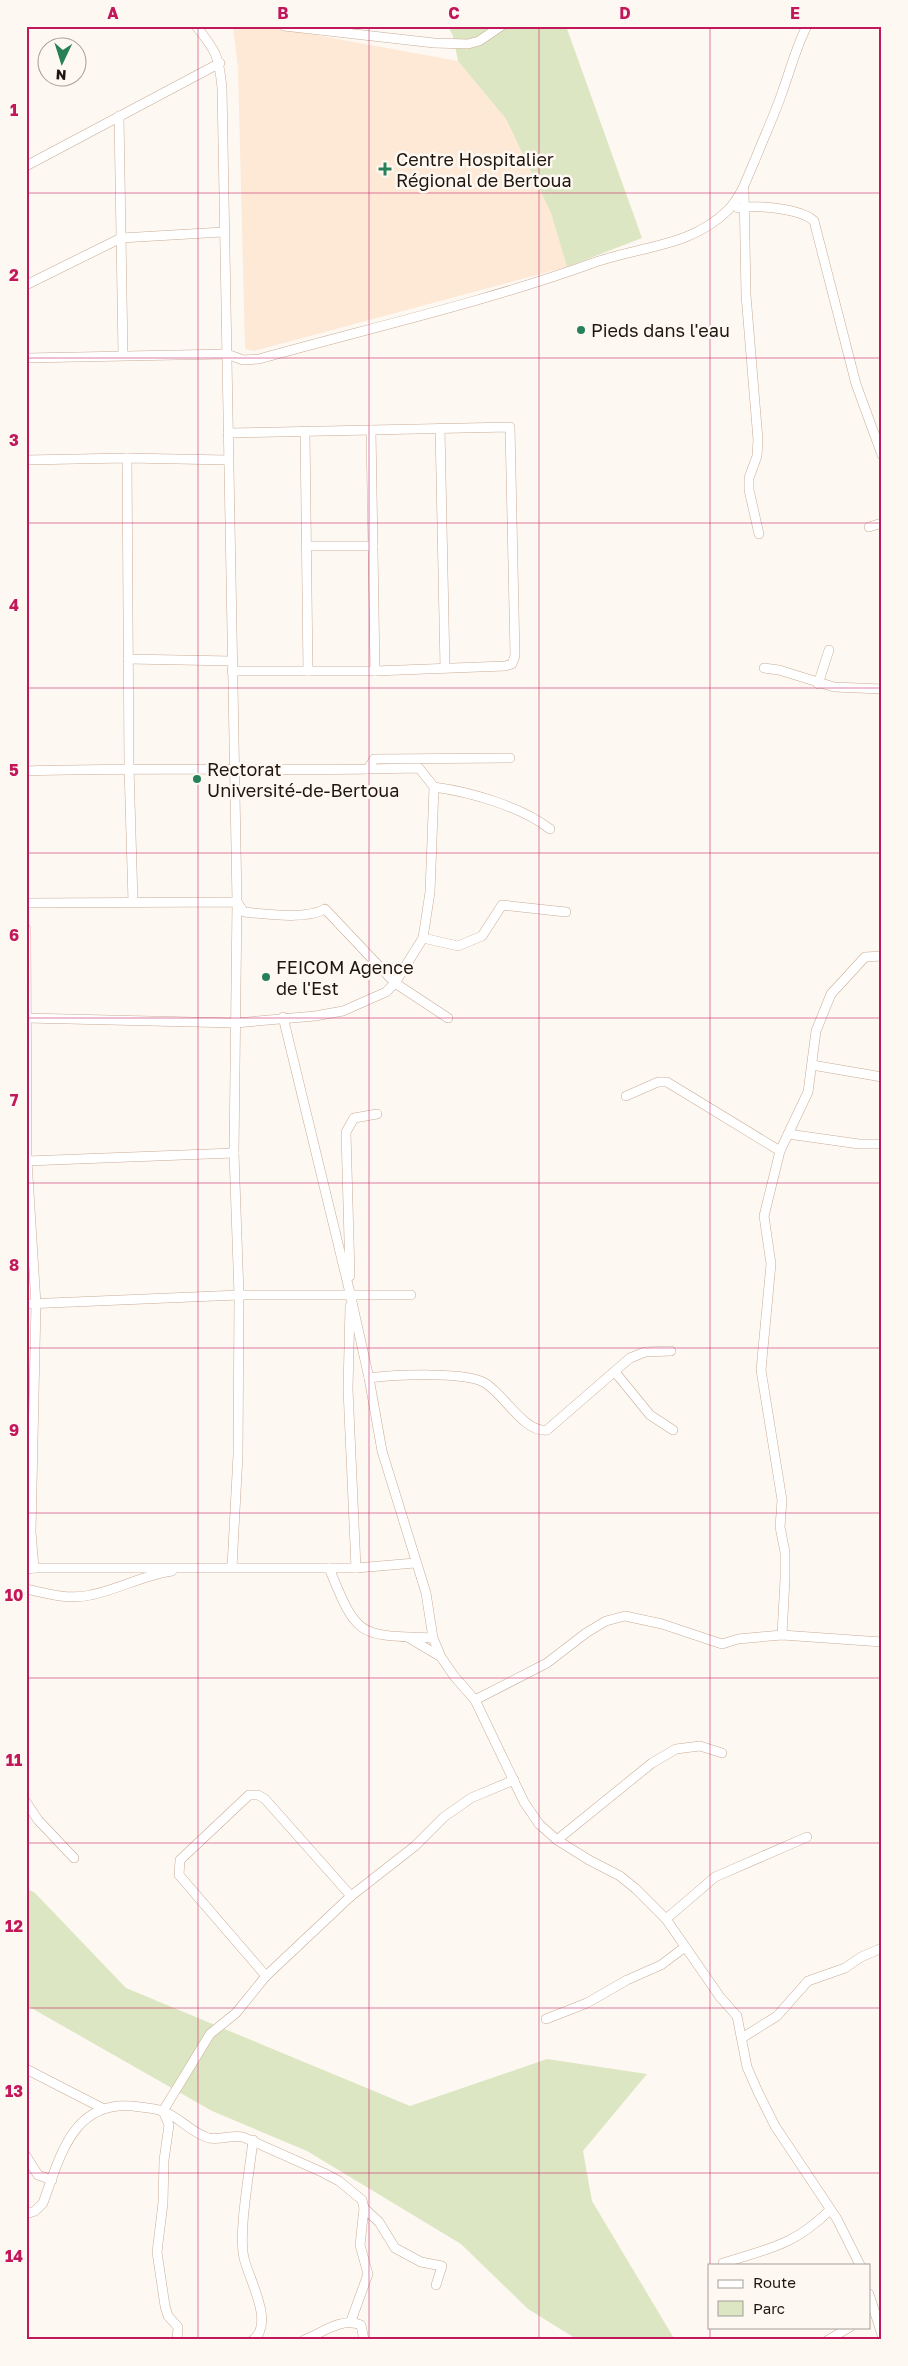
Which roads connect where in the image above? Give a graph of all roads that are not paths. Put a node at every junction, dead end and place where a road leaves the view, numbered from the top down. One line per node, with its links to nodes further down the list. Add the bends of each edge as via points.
1 (196, 26): 5 (street, via 215,49)
2 (284, 26): 3 (street, via 455,44 479,41)
3 (501, 26)
4 (807, 26): 8 (street)
5 (220, 63): 6 (street); 11 (street)
6 (118, 116): 7 (street); 12 (street)
7 (26, 166)
8 (744, 189): 9 (street); 10 (street)
9 (744, 207): 10 (street); 21 (street, via 799,213 814,221 856,384); 27 (street, via 746,295 758,440 749,490)
10 (729, 209): 14 (street, via 699,233 681,241 594,263 561,276 259,359 243,360)
11 (223, 232): 12 (street); 14 (street)
12 (121, 238): 13 (street); 15 (street)
13 (26, 285)
14 (227, 354): 15 (street); 20 (street)
15 (123, 355): 16 (street)
16 (26, 358)
17 (440, 428): 18 (street); 33 (street); 33 (street, via 510,427 515,656 512,664 505,666)
18 (371, 430): 19 (street); 29 (street)
19 (305, 431): 20 (street); 28 (street)
20 (228, 433): 24 (street)
21 (882, 455)
22 (127, 458): 23 (street); 24 (street); 31 (street)
23 (26, 460)
24 (227, 460): 32 (street)
25 (882, 523): 26 (street)
26 (869, 526)
27 (759, 534)
28 (307, 546): 29 (street); 36 (street)
29 (373, 546): 37 (street)
30 (829, 650): 38 (street)
31 (128, 659): 32 (street); 41 (street)
32 (232, 661): 35 (street)
33 (445, 668): 37 (street)
34 (764, 668): 38 (street)
35 (232, 671): 36 (street); 44 (street)
36 (308, 671): 37 (street)
37 (375, 671)
38 (818, 684): 39 (street)
39 (882, 689)
40 (510, 758): 42 (street, via 374,759)
41 (128, 767): 43 (street); 44 (street); 47 (street)
42 (368, 769): 44 (street); 45 (street, via 419,768)
43 (26, 771)
44 (235, 771): 48 (street)
45 (434, 787): 46 (street, via 455,790 534,816); 52 (street, via 430,892)
46 (550, 829)
47 (133, 902): 48 (street); 49 (street)
48 (237, 902): 54 (street, via 244,912 278,915 325,910); 58 (street)
49 (26, 903)
50 (566, 912): 52 (street, via 502,905 482,936 458,946)
51 (26, 929): 56 (street)
52 (423, 938): 54 (street)
53 (882, 956): 59 (street, via 866,957 831,994 816,1031)
54 (395, 982): 55 (street, via 386,992 343,1011); 57 (street)
55 (283, 1017): 58 (street); 68 (street)
56 (27, 1018): 58 (street); 67 (street)
57 (448, 1018)
58 (235, 1023): 66 (street)
59 (812, 1065): 60 (street); 63 (street, via 808,1092)
60 (882, 1077)
61 (626, 1096): 65 (street, via 658,1082 667,1082)
62 (377, 1114): 68 (street, via 354,1118 346,1132)
63 (788, 1134): 64 (street); 65 (street)
64 (882, 1144)
65 (780, 1151): 83 (street, via 764,1216 771,1264 761,1370 765,1408 781,1486 780,1526 785,1552)
66 (234, 1152): 67 (street); 69 (street)
67 (27, 1161): 72 (street)
68 (350, 1293): 69 (street); 70 (street); 75 (street); 81 (street, via 348,1390)
69 (238, 1295): 72 (street); 78 (street, via 238,1456)
70 (411, 1295)
71 (26, 1304): 72 (street)
72 (36, 1304): 79 (street)
73 (671, 1351): 74 (street, via 640,1354 630,1358)
74 (616, 1372): 75 (street, via 547,1430 539,1431 530,1427 484,1382 444,1376); 76 (street, via 650,1415)
75 (369, 1378): 77 (street, via 382,1451)
76 (673, 1430)
77 (415, 1563): 81 (street); 85 (street, via 426,1593)
78 (232, 1567): 79 (street); 80 (street); 82 (street, via 161,1573 90,1595 66,1597)
79 (29, 1568)
80 (329, 1568): 81 (street); 84 (street, via 342,1601 360,1628 373,1635)
81 (356, 1568)
82 (26, 1589)
83 (782, 1635): 86 (street); 88 (street, via 738,1639 722,1644 662,1624 625,1616 606,1621 547,1663)
84 (408, 1637): 85 (street); 87 (street)
85 (433, 1638): 87 (street)
86 (882, 1642)
87 (441, 1657): 88 (street)
88 (475, 1700): 90 (street)
89 (722, 1753): 93 (street, via 700,1746 676,1749 652,1763)
90 (514, 1780): 93 (street, via 529,1810); 95 (street, via 471,1798 444,1817 415,1846)
91 (26, 1802): 94 (street, via 48,1832)
92 (807, 1836): 96 (street, via 716,1877)
93 (557, 1840): 96 (street, via 620,1876)
94 (74, 1858)
95 (351, 1896): 99 (street); 99 (street, via 265,1799 249,1795 180,1860 179,1875)
96 (666, 1919): 97 (street)
97 (685, 1947): 100 (street, via 660,1965 587,2003); 101 (street, via 737,2016)
98 (882, 1948): 101 (street, via 845,1968 808,1980 777,2016)
99 (266, 1976): 104 (street, via 236,2013 210,2034)
100 (546, 2019)
101 (742, 2038): 109 (street, via 747,2067 775,2126)
102 (26, 2069): 103 (street)
103 (102, 2108): 104 (street, via 125,2105); 107 (street, via 89,2114 72,2135)
104 (163, 2111): 105 (street, via 207,2137 232,2135); 120 (street, via 169,2124 157,2252 165,2306 168,2316 178,2328)
105 (253, 2140): 108 (street, via 339,2181 362,2200); 119 (street, via 243,2252 263,2315 261,2331)
106 (26, 2156): 107 (street, via 38,2175)
107 (52, 2180): 110 (street, via 43,2204)
108 (364, 2208): 113 (street, via 379,2222 394,2248 421,2262 442,2266); 116 (street, via 360,2245 368,2274)
109 (830, 2210): 111 (street, via 799,2237); 112 (street)
110 (26, 2214)
111 (723, 2263)
112 (860, 2264)
113 (436, 2285)
114 (870, 2300): 115 (street)
115 (872, 2313): 118 (street)
116 (351, 2321): 121 (street, via 341,2322); 122 (street, via 361,2325)
117 (848, 2328): 123 (street)
118 (882, 2335)
119 (256, 2339)
120 (177, 2340)
121 (304, 2340)
122 (364, 2340)
123 (828, 2340)

